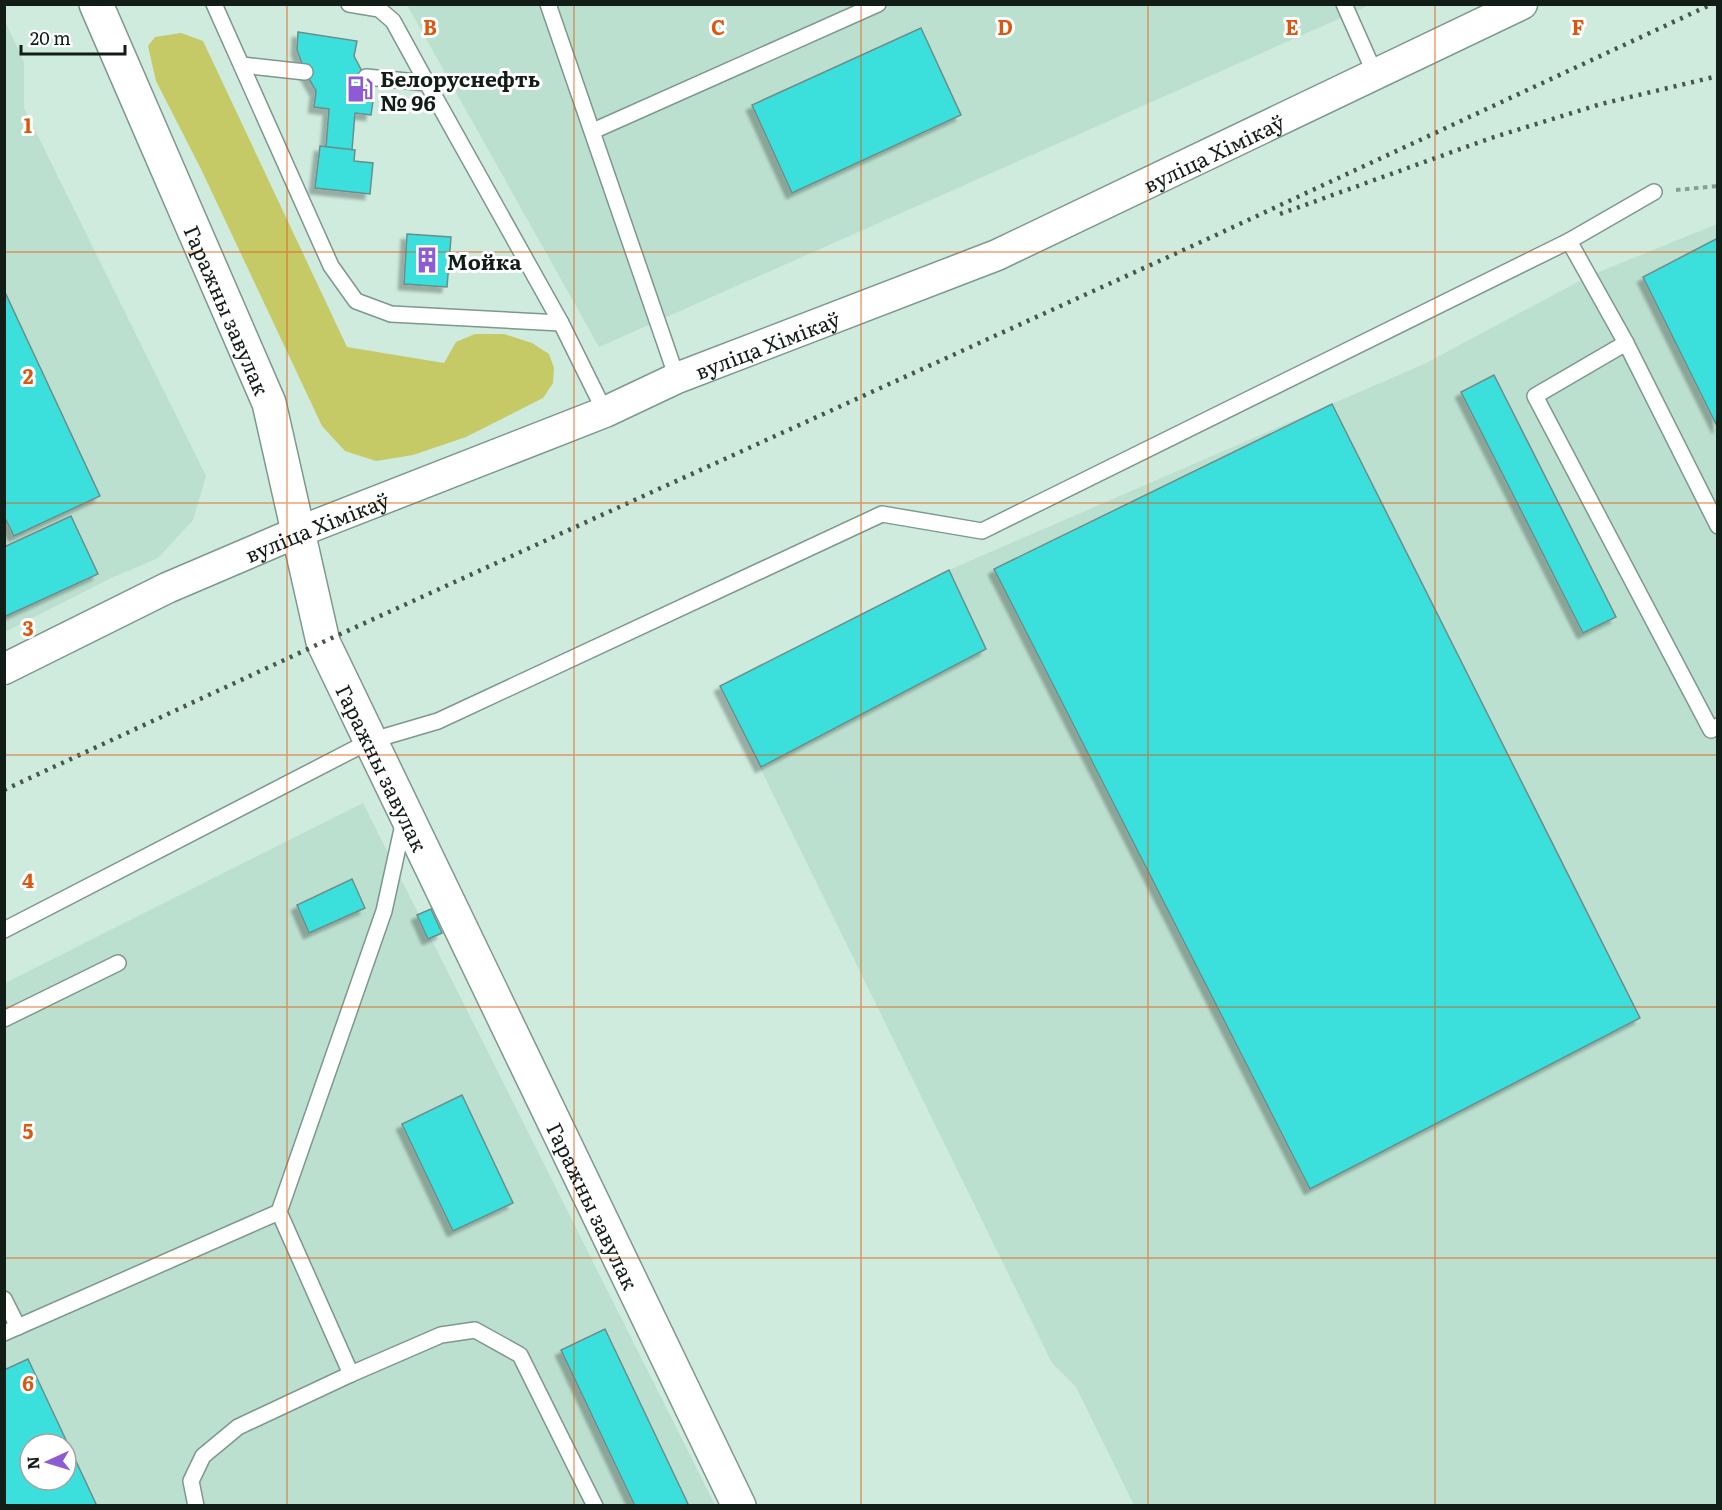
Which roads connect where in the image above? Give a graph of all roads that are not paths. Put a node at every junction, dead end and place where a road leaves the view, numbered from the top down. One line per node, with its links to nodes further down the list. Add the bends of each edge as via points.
1 (96, 4): 21 (street, Гаражны завулак, via 269,403)
2 (214, 4): 8 (lane)
3 (349, 4): 12 (lane, via 379,9 393,21)
4 (548, 4): 13 (lane)
5 (878, 4): 13 (lane)
6 (1344, 4): 10 (lane)
7 (1522, 4): 10 (street, вуліца Хімікаў)
8 (242, 65): 9 (lane); 16 (lane, via 331,266 357,301 392,314)
9 (305, 72)
10 (1376, 76): 18 (street, вуліца Хімікаў, via 997,255)
11 (366, 77): 12 (lane)
12 (427, 83): 16 (lane)
13 (593, 131): 18 (lane)
14 (1654, 192): 15 (lane)
15 (1569, 241): 17 (lane); 24 (lane, via 982,531 882,514 438,721)
16 (561, 323): 19 (lane)
17 (1626, 342): 20 (lane); 23 (lane, via 1535,396 1711,730)
18 (677, 378): 19 (street, вуліца Хімікаў)
19 (605, 412): 21 (street, вуліца Хімікаў)
20 (1718, 525)
21 (298, 532): 22 (street, вуліца Хімікаў, via 167,588); 24 (street, Гаражны завулак, via 323,642)
22 (4, 669)
23 (1718, 726)
24 (370, 741): 25 (street, Гаражны завулак); 26 (lane)
25 (405, 814): 29 (lane, via 384,911); 35 (street, Гаражны завулак)
26 (4, 930)
27 (117, 963): 28 (lane)
28 (4, 1019)
29 (279, 1212): 31 (lane); 32 (lane)
30 (4, 1299): 31 (lane)
31 (11, 1330)
32 (351, 1374): 33 (lane, via 238,1427 203,1456 191,1481); 34 (lane, via 441,1335 475,1330 520,1355)
33 (196, 1506)
34 (595, 1506)
35 (739, 1506)

